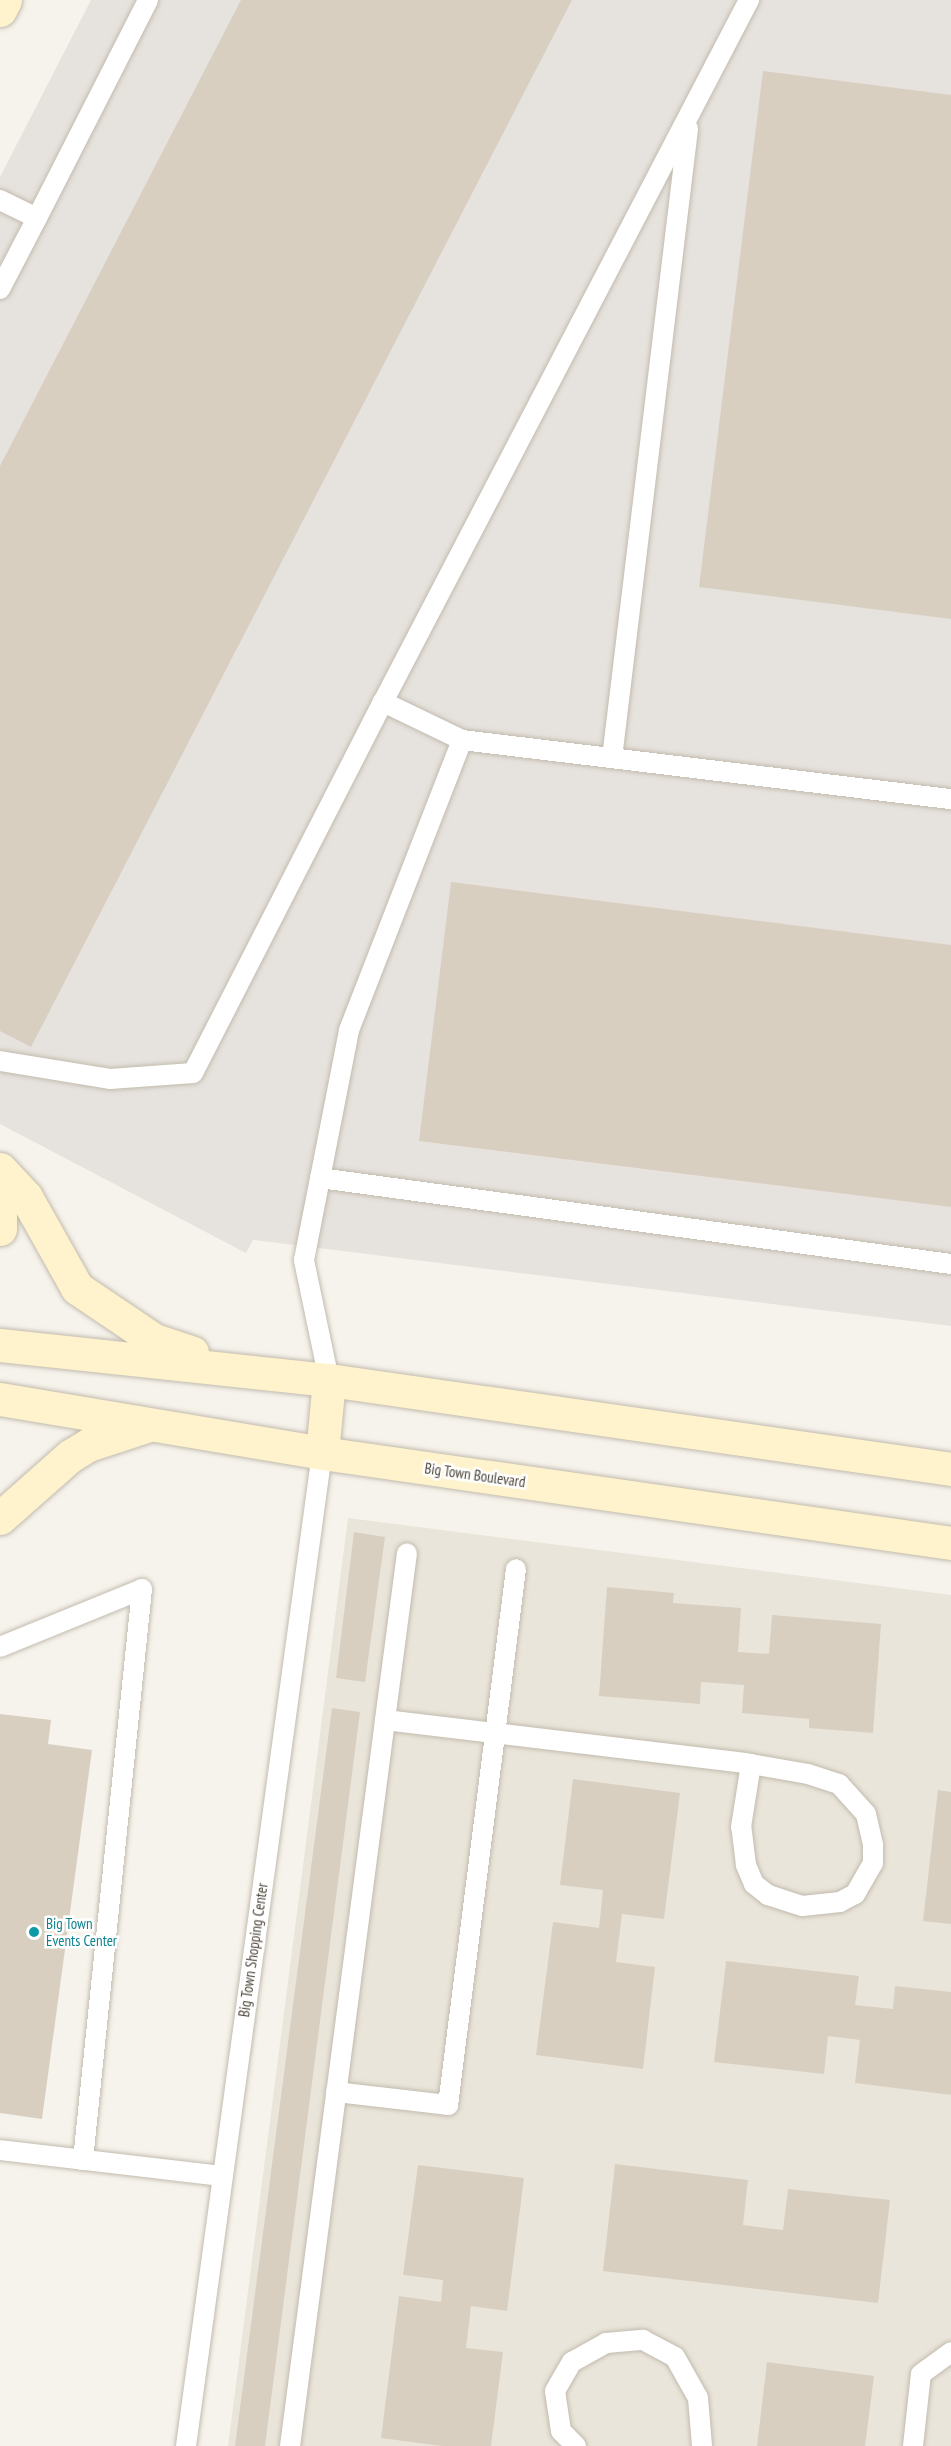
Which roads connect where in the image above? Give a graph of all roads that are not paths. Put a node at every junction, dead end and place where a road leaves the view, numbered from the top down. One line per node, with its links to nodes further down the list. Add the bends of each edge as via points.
1 (5, 0): 4 (main road)
2 (148, 0): 7 (lane)
3 (749, 0): 5 (lane)
4 (0, 10)
5 (689, 116): 9 (lane); 11 (lane)
6 (0, 200): 7 (lane)
7 (36, 218): 8 (lane)
8 (0, 289)
9 (383, 702): 10 (lane); 13 (lane, via 193,1073 110,1079)
10 (462, 740): 11 (lane); 15 (lane, via 348,1030)
11 (612, 758): 12 (lane)
12 (951, 799)
13 (0, 1061)
14 (0, 1169): 20 (main road, via 26,1197 77,1288 154,1340)
15 (320, 1178): 18 (lane); 21 (lane, via 304,1260)
16 (0, 1194): 17 (main road)
17 (0, 1228)
18 (951, 1264)
19 (0, 1346): 20 (main road)
20 (251, 1371): 21 (main road)
21 (330, 1380): 24 (main road); 25 (main road)
22 (0, 1399): 23 (main road, Big Town Boulevard)
23 (150, 1425): 24 (main road, Big Town Boulevard); 26 (main road, via 88,1445 70,1456)
24 (322, 1453): 27 (main road, Big Town Boulevard); 37 (lane, Big Town Shopping Center)
25 (951, 1469)
26 (0, 1518)
27 (951, 1543)
28 (407, 1553): 31 (lane)
29 (516, 1569): 32 (lane)
30 (0, 1647): 36 (lane, via 142,1590)
31 (385, 1720): 32 (lane); 34 (lane)
32 (496, 1734): 33 (lane); 34 (lane, via 448,2105)
33 (751, 1764): 33 (lane, via 839,1784 854,1798 866,1814 873,1845 873,1863 855,1894 840,1902 802,1906 768,1895 754,1884 746,1865 741,1827)
34 (336, 2092): 40 (lane)
35 (0, 2150): 36 (lane)
36 (83, 2160): 37 (lane)
37 (222, 2176): 39 (lane, Big Town Shopping Center)
38 (951, 2352): 43 (lane, via 921,2374)
39 (186, 2446)
40 (290, 2446)
41 (576, 2446): 42 (lane, via 561,2431 555,2391 572,2362 606,2343 643,2340 675,2356 698,2398)
42 (702, 2446)
43 (913, 2446)

